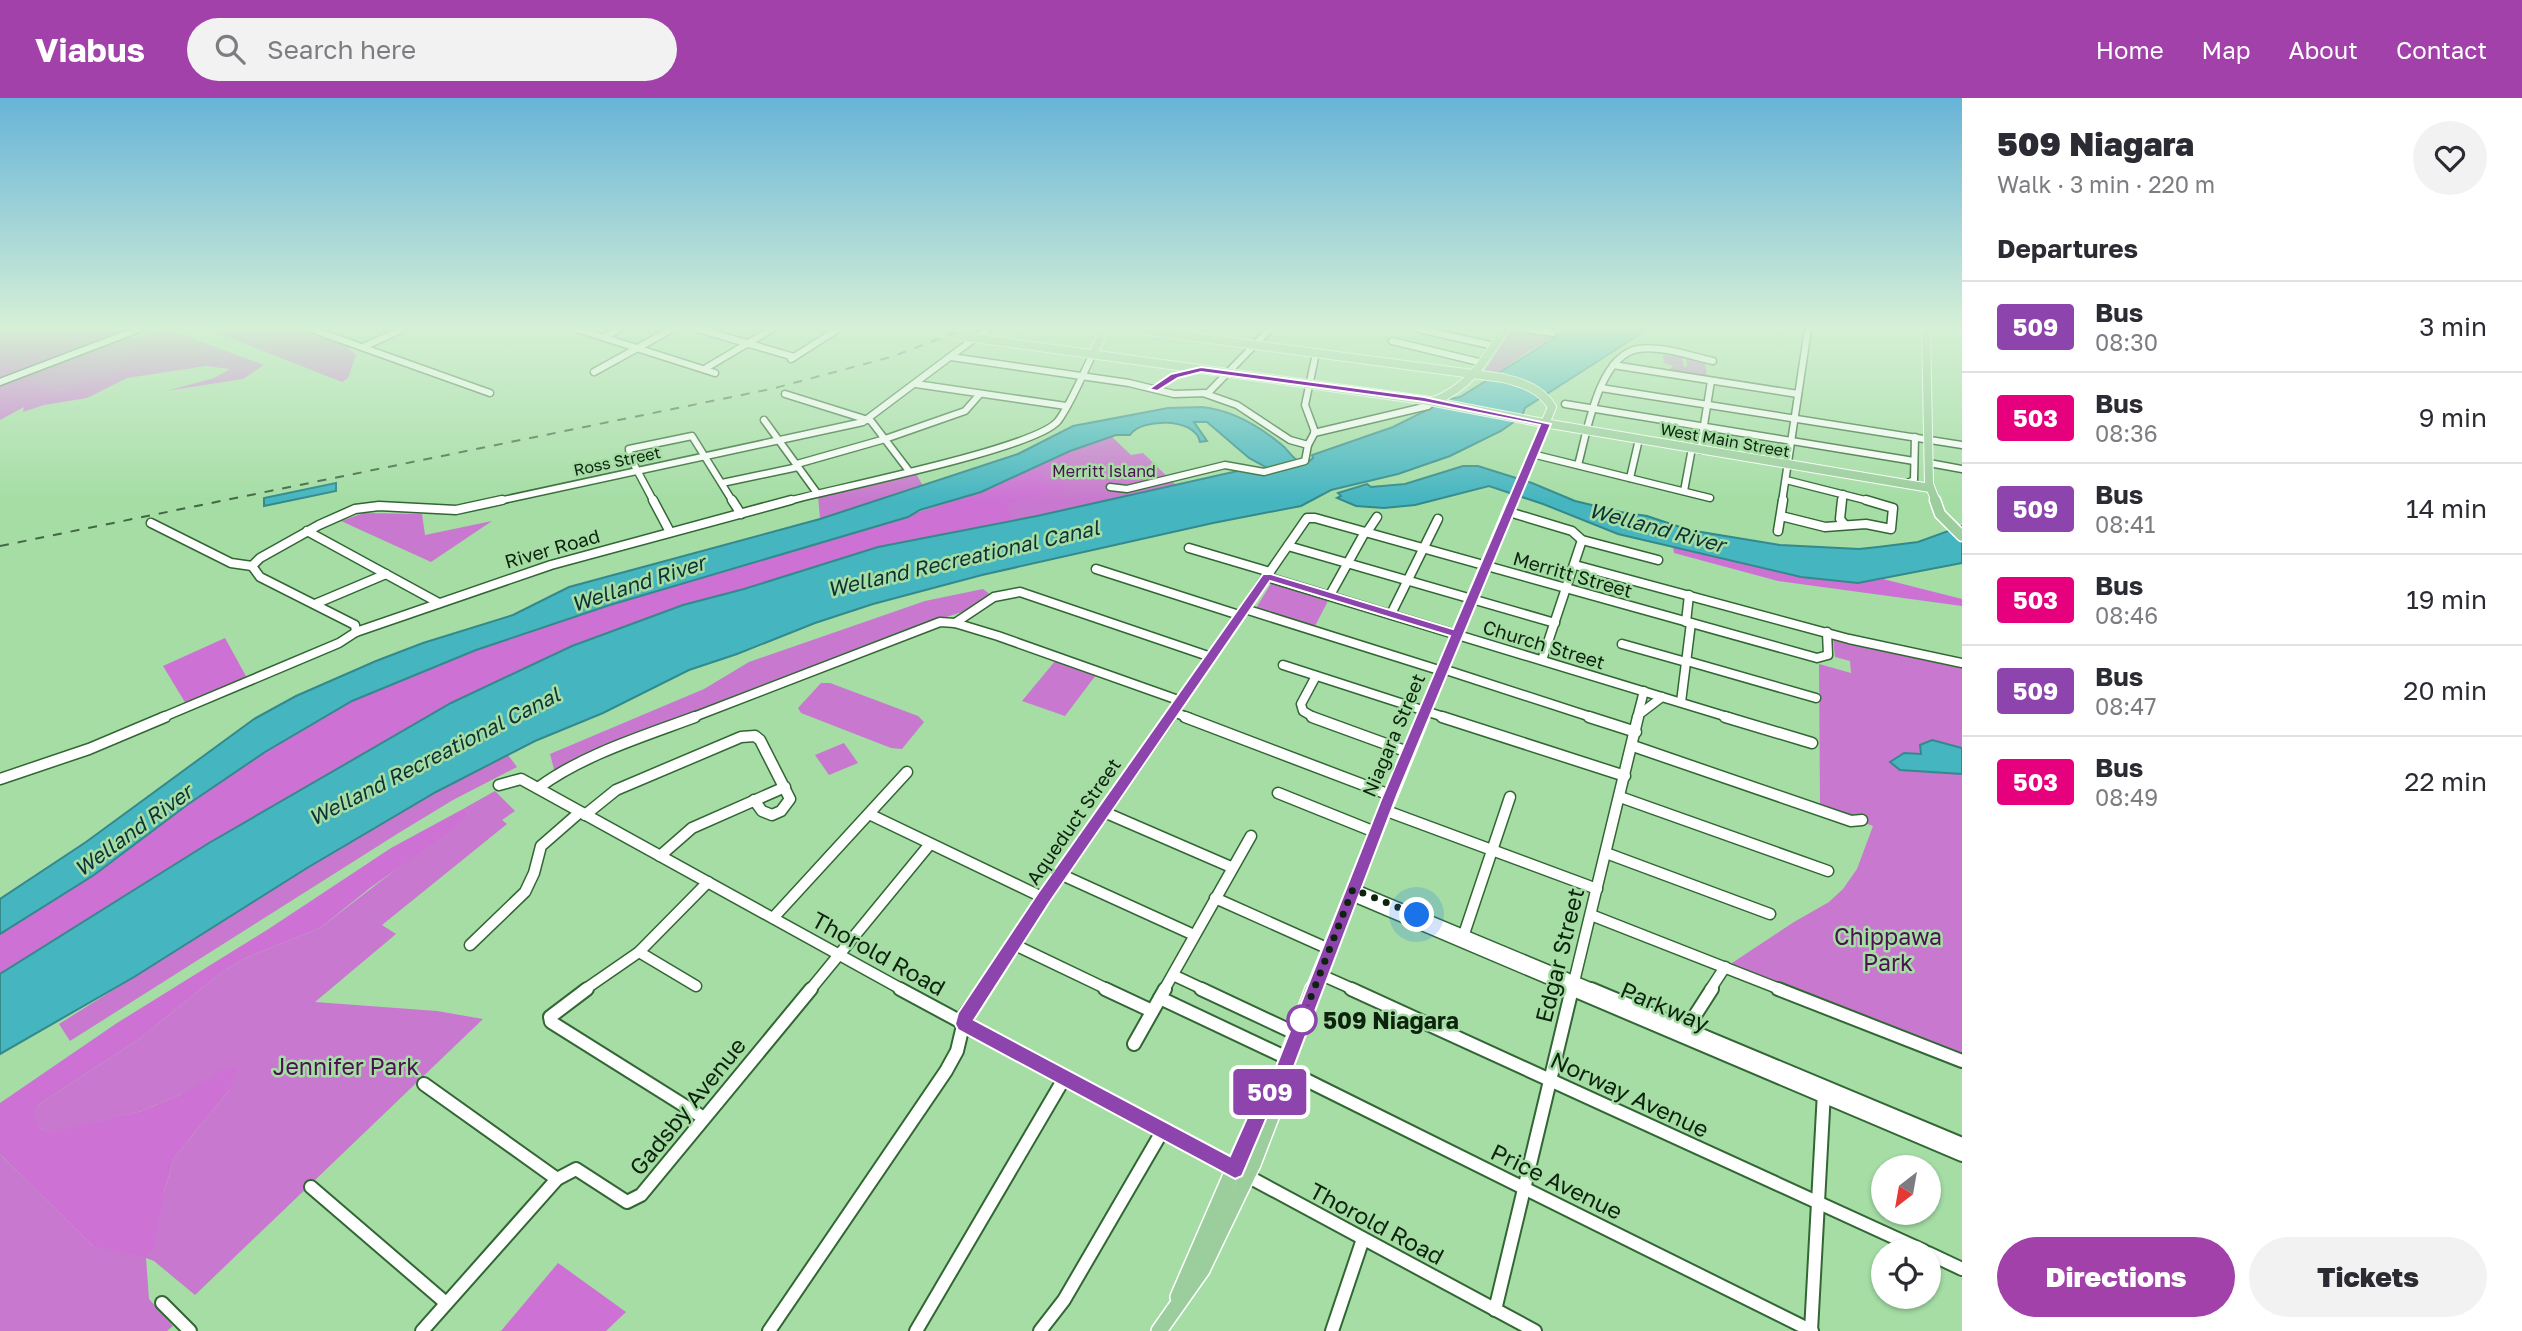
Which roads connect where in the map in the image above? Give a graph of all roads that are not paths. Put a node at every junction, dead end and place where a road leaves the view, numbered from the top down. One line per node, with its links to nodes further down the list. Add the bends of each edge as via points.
1 (472, 387): 16 (street)
2 (913, 387): 28 (street, Ross Street)
3 (932, 387): 19 (street)
4 (1077, 387): 24 (street, River Road)
5 (1143, 387): 17 (street, via 1174,394)
6 (1216, 387): 17 (street)
7 (1309, 387): 32 (street, via 1305,405)
8 (1328, 387): 21 (main road, West Main Street)
9 (1458, 387): 21 (main road)
10 (1529, 387): 29 (main road, via 1549,401 1552,407)
11 (1710, 387): 23 (street)
12 (1748, 387): 20 (street)
13 (1799, 387): 20 (street)
14 (1928, 387): 37 (main road)
15 (1601, 388): 23 (street); 25 (street)
16 (490, 393)
17 (1203, 393): 39 (street, via 1237,405 1290,440)
18 (785, 394): 28 (street)
19 (979, 394): 24 (street); 34 (street, via 965,411)
20 (1798, 394): 26 (street)
21 (1438, 402): 29 (main road, West Main Street); 32 (street)
22 (1565, 404): 25 (street)
23 (1707, 404): 26 (street); 30 (street)
24 (1066, 407): 51 (street, River Road, via 1047,431)
25 (1594, 409): 30 (street); 31 (street)
26 (1795, 418): 33 (street); 38 (street)
27 (764, 420): 36 (street)
28 (868, 420): 34 (street); 36 (street, Ross Street)
29 (1547, 422): 31 (main road, West Main Street); 42 (main road, Niagara Street)
30 (1703, 427): 38 (street); 41 (street)
31 (1589, 430): 35 (main road, West Main Street); 47 (street)
32 (1314, 433): 39 (street)
33 (1915, 437): 37 (street); 44 (street)
34 (886, 439): 48 (street); 51 (street)
35 (1639, 439): 41 (main road, West Main Street); 52 (street)
36 (780, 440): 43 (street, Ross Street); 48 (street)
37 (1930, 440): 40 (street); 45 (main road)
38 (1792, 441): 44 (street); 46 (street)
39 (1308, 444): 56 (street, via 1307,458 1301,463 1269,472 1227,465 1127,489)
40 (1962, 445)
41 (1696, 449): 46 (main road, West Main Street); 58 (street)
42 (1532, 454): 47 (street); 63 (main road, Niagara Street)
43 (705, 457): 50 (street, Ross Street); 50 (street, via 696,440 687,436 630,449); 55 (street)
44 (1914, 461): 54 (street)
45 (1929, 463): 49 (street); 57 (main road)
46 (1788, 464): 53 (street); 54 (main road, West Main Street)
47 (1578, 465): 52 (street)
48 (797, 466): 55 (street); 59 (street)
49 (1962, 469)
50 (638, 471): 71 (street, Ross Street, via 450,511 379,506 355,509); 73 (street)
51 (909, 471): 59 (street, River Road)
52 (1630, 478): 58 (street)
53 (1786, 480): 60 (street); 65 (street)
54 (1905, 482): 57 (main road, West Main Street); 62 (main road)
55 (722, 483): 64 (street)
56 (1110, 487)
57 (1930, 488): 62 (main road)
58 (1684, 491): 61 (street)
59 (817, 493): 64 (street, River Road)
60 (1843, 494): 70 (street, via 1840,519); 70 (street, via 1893,508 1891,529)
61 (1710, 498)
62 (1933, 500): 75 (main road)
63 (1508, 512): 76 (street, via 1572,531); 84 (main road, Niagara Street)
64 (741, 514): 73 (street, River Road)
65 (1780, 516): 70 (street, via 1825,527); 72 (street)
66 (1310, 517): 74 (street, Merritt Street); 77 (street, Aqueduct Street)
67 (1377, 517): 74 (street)
68 (1438, 519): 79 (street)
69 (151, 523): 83 (street, via 231,563)
70 (1845, 525)
71 (307, 531): 83 (street, Ross Street); 86 (street)
72 (1778, 531)
73 (670, 532): 93 (street, River Road)
74 (1366, 532): 79 (street, Merritt Street); 81 (street)
75 (1962, 536)
76 (1582, 540): 80 (street); 82 (street)
77 (1288, 546): 81 (street); 87 (street, Aqueduct Street)
78 (1189, 548): 87 (street, Church Street)
79 (1424, 548): 84 (street, Merritt Street); 88 (street)
80 (1658, 560)
81 (1348, 563): 88 (street); 91 (street)
82 (1575, 565): 89 (street); 90 (street)
83 (251, 566): 94 (street, via 257,575)
84 (1486, 566): 89 (street, Merritt Street); 92 (main road, Niagara Street)
85 (1096, 569): 95 (street)
86 (386, 574): 93 (street); 94 (street)
87 (1268, 574): 91 (street, Church Street); 95 (street, Aqueduct Street)
88 (1408, 581): 92 (street); 96 (street)
89 (1567, 589): 98 (street, Merritt Street); 99 (street)
90 (1689, 595): 98 (street); 101 (street)
91 (1330, 596): 96 (street, Church Street)
92 (1472, 599): 99 (street); 102 (main road, Niagara Street)
93 (439, 603): 100 (street, River Road)
94 (314, 604): 100 (street, via 355,625)
95 (1242, 612): 104 (street, Aqueduct Street); 109 (street)
96 (1391, 614): 102 (street, Church Street)
97 (955, 622): 104 (street, via 982,603 1014,592); 114 (street); 128 (street, via 940,622 655,731 585,761)
98 (1689, 622): 101 (street, Merritt Street, via 1817,657 1828,655); 106 (street)
99 (1555, 623): 105 (street)
100 (356, 632): 125 (street, River Road, via 102,744)
101 (1827, 632): 107 (street)
102 (1458, 634): 105 (street, Church Street); 109 (main road, Niagara Street)
103 (1622, 644): 106 (street)
104 (1211, 657): 114 (street, Aqueduct Street)
105 (1542, 660): 111 (street, Church Street)
106 (1686, 661): 113 (street); 115 (street)
107 (1962, 663)
108 (1283, 665): 110 (street)
109 (1442, 670): 116 (main road, Niagara Street); 119 (street)
110 (1316, 676): 116 (street); 122 (street, via 1301,708 1316,719)
111 (1644, 691): 112 (street, Church Street); 118 (street, Edgar Street)
112 (1662, 697): 115 (street, Church Street); 118 (street)
113 (1816, 698)
114 (1181, 701): 117 (street, Aqueduct Street)
115 (1681, 702): 120 (street, Church Street)
116 (1425, 711): 122 (main road, Niagara Street); 124 (street)
117 (1173, 712): 130 (street); 135 (street, Aqueduct Street)
118 (1641, 713): 119 (street, Edgar Street)
119 (1636, 732): 121 (street, Edgar Street)
120 (1812, 743)
121 (1633, 746): 124 (street, Edgar Street); 138 (street, via 1851,821)
122 (1408, 751): 130 (main road, Niagara Street)
123 (907, 772): 137 (street)
124 (1625, 776): 132 (street, Edgar Street)
125 (0, 779)
126 (499, 785): 128 (street, Thorold Road, via 519,778)
127 (785, 787): 133 (street); 133 (street, via 789,803 775,814 762,811); 136 (street, via 760,740 741,737 616,790)
128 (538, 789): 136 (street, Thorold Road)
129 (1278, 793): 139 (street)
130 (1390, 795): 134 (main road, Niagara Street)
131 (1510, 797): 142 (street)
132 (1620, 797): 143 (street, Edgar Street); 146 (street)
133 (754, 800): 144 (street, via 692,828)
134 (1384, 810): 139 (main road, Niagara Street); 142 (street)
135 (1104, 812): 145 (street); 147 (street, Aqueduct Street)
136 (583, 813): 144 (street, Thorold Road); 159 (street, via 541,846 524,892)
137 (869, 814): 141 (street); 155 (street)
138 (1862, 820)
139 (1375, 832): 150 (main road, Niagara Street)
140 (1251, 836): 145 (street)
141 (930, 844): 151 (street); 162 (street, Gadsby Avenue)
142 (1493, 851): 149 (street); 157 (street)
143 (1606, 853): 149 (street, Edgar Street); 153 (street)
144 (660, 856): 148 (street, Thorold Road)
145 (1231, 867): 152 (street)
146 (1828, 871)
147 (1060, 874): 151 (street, Aqueduct Street); 156 (street)
148 (708, 882): 155 (street, Thorold Road); 161 (street)
149 (1597, 889): 154 (street, Edgar Street)
150 (1352, 892): 157 (street, Parkway); 160 (main road, Niagara Street)
151 (1044, 898): 158 (street, Aqueduct Street)
152 (1215, 898): 156 (street); 160 (street)
153 (1770, 914)
154 (1591, 915): 163 (street); 166 (street, Edgar Street)
155 (773, 918): 162 (street, Thorold Road)
156 (1194, 935): 165 (street)
157 (1463, 938): 166 (street, Parkway)
158 (1013, 944): 169 (street); 170 (street, Aqueduct Street)
159 (470, 945)
160 (1329, 949): 164 (main road, Niagara Street)
161 (639, 952): 167 (street); 180 (street, via 556,1010 551,1022)
162 (839, 954): 170 (street, Thorold Road); 180 (street, Gadsby Avenue)
163 (1725, 967): 171 (street); 174 (street)
164 (1319, 974): 172 (main road, Niagara Street); 177 (street, Norway Avenue)
165 (1173, 975): 168 (street); 172 (street)
166 (1573, 985): 171 (street, Parkway); 177 (street, Edgar Street)
167 (696, 986)
168 (1160, 998): 169 (street); 175 (street, Price Avenue)
169 (1152, 1011): 173 (street)
170 (964, 1024): 176 (street, Thorold Road); 200 (street, Aqueduct Street, via 946,1071)
171 (1685, 1032): 179 (street, Parkway)
172 (1297, 1034): 175 (main road, Niagara Street)
173 (1135, 1044)
174 (1962, 1061)
175 (1285, 1063): 185 (main road, Niagara Street, via 1262,1106); 188 (street, Price Avenue)
176 (1065, 1077): 181 (street, Thorold Road); 201 (street)
177 (1550, 1080): 188 (street, Edgar Street); 189 (street, Norway Avenue)
178 (424, 1084): 186 (street)
179 (1824, 1091): 182 (street, Parkway); 189 (street)
180 (704, 1118): 186 (street, Gadsby Avenue, via 641,1195 627,1202 576,1169)
181 (1163, 1130): 185 (street, Thorold Road); 202 (street, via 1064,1300)
182 (1942, 1141): 183 (street, Parkway); 184 (street, Parkway)
183 (1962, 1144)
184 (1962, 1155)
185 (1241, 1173): 190 (street, Thorold Road); 203 (main road, Niagara Street, via 1202,1270)
186 (556, 1179): 195 (street)
187 (311, 1187): 195 (street)
188 (1524, 1188): 196 (street, Edgar Street); 205 (street, Price Avenue)
189 (1818, 1203): 191 (street, Norway Avenue); 205 (street)
190 (1363, 1239): 196 (street, Thorold Road); 204 (street)
191 (1897, 1239)
192 (1941, 1259): 193 (street, Norway Avenue)
193 (1962, 1269)
194 (162, 1303): 198 (street)
195 (446, 1304): 199 (street)
196 (1495, 1310): 197 (street, Thorold Road)
197 (1530, 1330)
198 (190, 1331)
199 (422, 1331)
200 (769, 1331)
201 (916, 1331)
202 (1040, 1331)
203 (1159, 1331)
204 (1332, 1331)
205 (1812, 1331)

